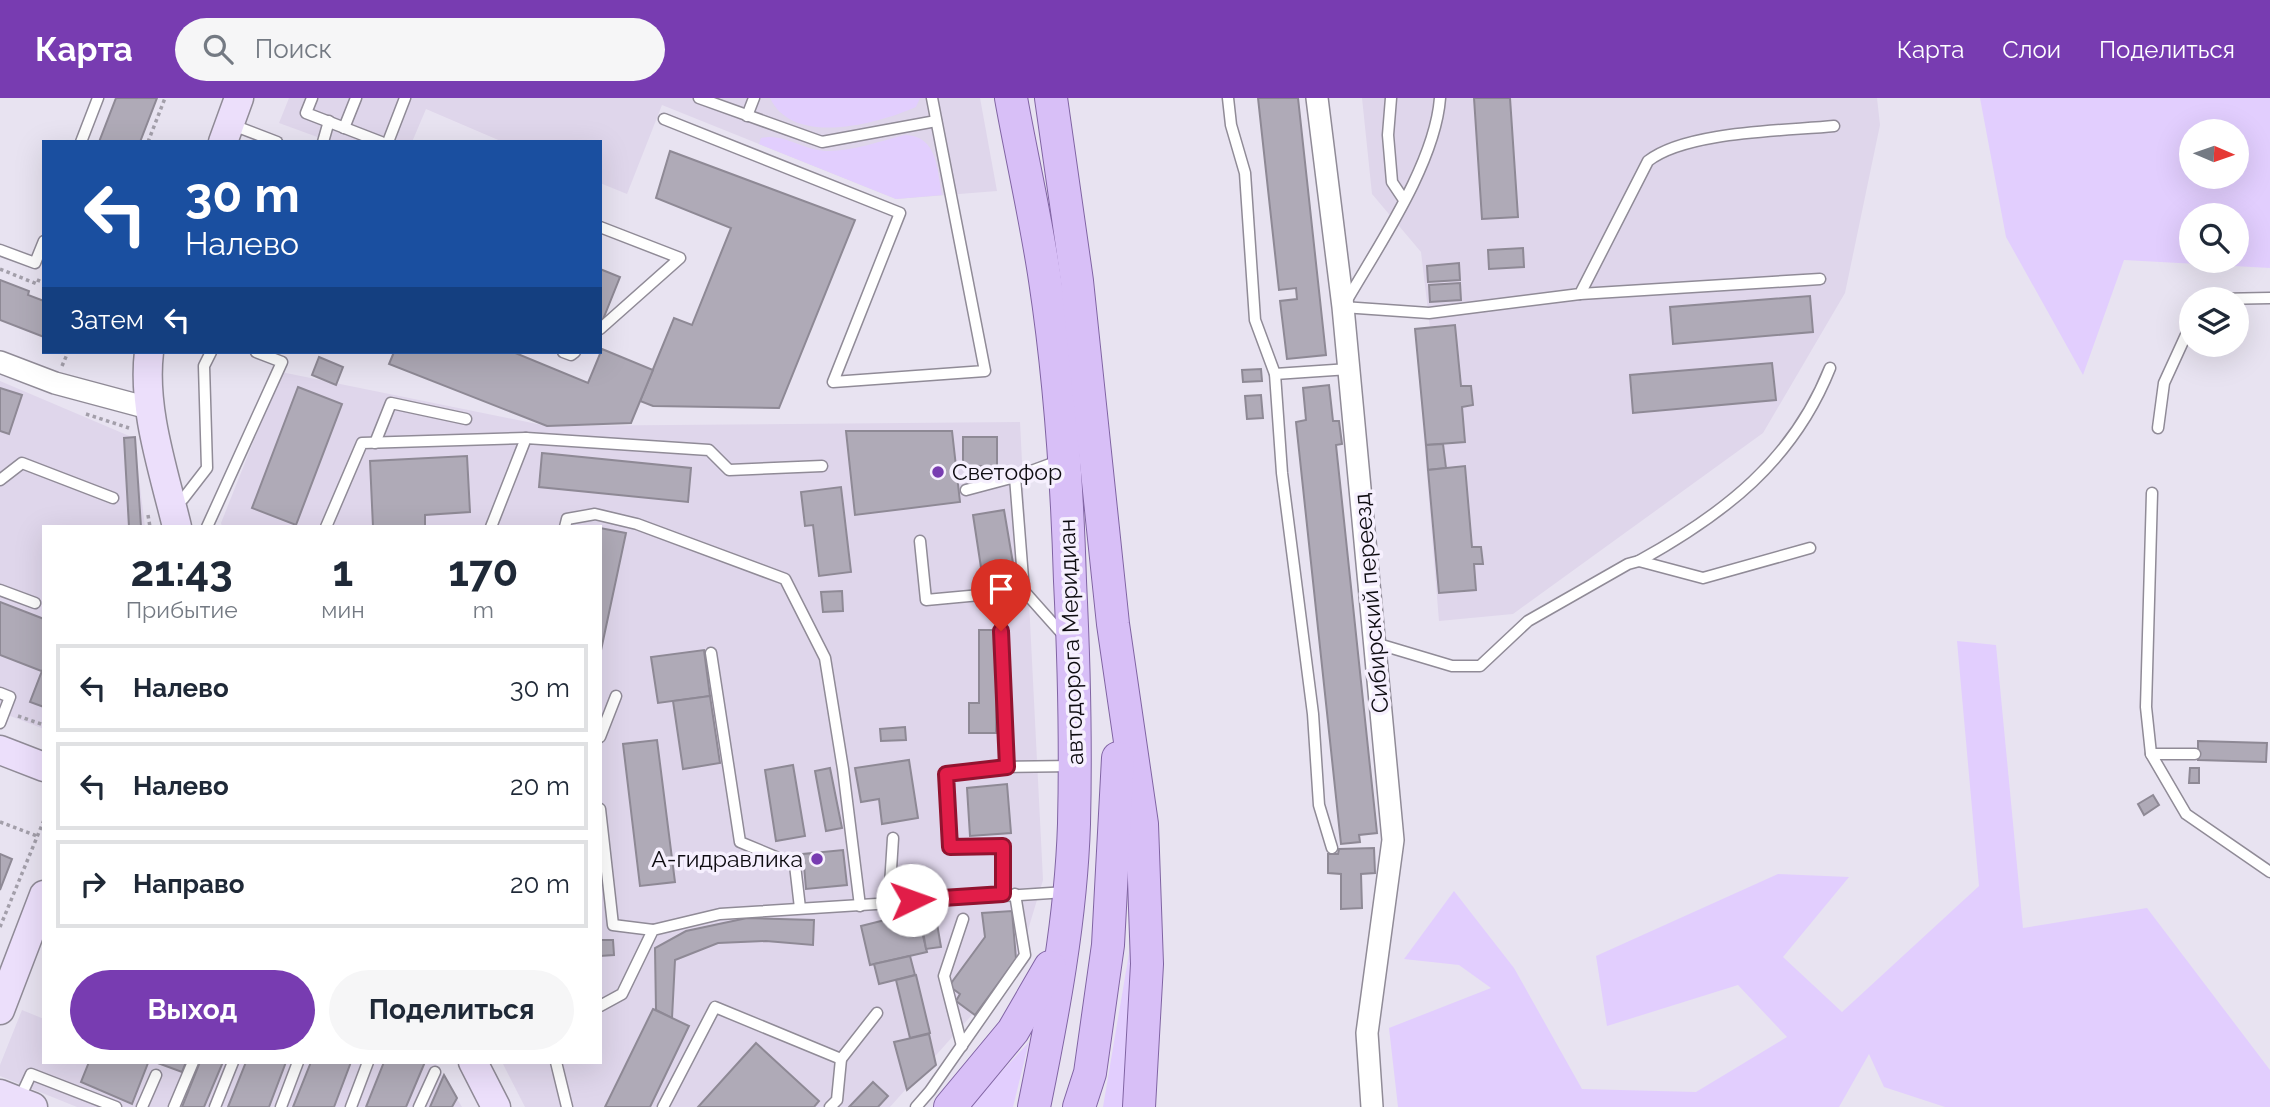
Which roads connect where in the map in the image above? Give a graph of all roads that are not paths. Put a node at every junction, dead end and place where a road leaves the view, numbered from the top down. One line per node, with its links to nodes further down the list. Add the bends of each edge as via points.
1 (97, 98): 21 (lane)
2 (312, 98): 17 (lane, via 306,113)
3 (356, 98): 20 (lane)
4 (405, 98): 25 (lane)
5 (699, 98): 14 (lane)
6 (754, 98): 14 (lane)
7 (932, 98): 18 (lane)
8 (1011, 98): 49 (main road, автодорога Меридиан, via 1045,280)
9 (1051, 98): 70 (main road, автодорога Меридиан, via 1077,281)
10 (1228, 98): 43 (lane, via 1245,173 1255,320)
11 (1317, 98): 34 (street, Сибирский переезд)
12 (1391, 98): 26 (lane, via 1392,182)
13 (1440, 98): 26 (lane, via 1438,123)
14 (747, 116): 18 (lane, via 822,142)
15 (664, 119): 18 (lane, via 900,213 833,382 985,371)
16 (231, 121): 22 (lane)
17 (328, 121): 20 (lane); 23 (lane)
18 (936, 121)
19 (1834, 126): 31 (lane, via 1683,142 1656,155 1648,161)
20 (344, 128): 24 (lane)
21 (82, 140)
22 (273, 140)
23 (323, 140)
24 (376, 140)
25 (389, 140)
26 (1404, 200): 34 (lane)
27 (602, 228): 35 (lane, via 680,258)
28 (42, 246): 29 (lane, via 35,263)
29 (0, 250)
30 (1820, 279): 31 (lane)
31 (1580, 294): 34 (lane, via 1429,313)
32 (2249, 298): 33 (lane)
33 (2270, 298)
34 (1343, 307): 42 (street, Сибирский переезд)
35 (602, 327)
36 (2179, 350): 46 (lane, via 2164,383)
37 (149, 354): 45 (street)
38 (210, 354): 57 (lane, via 204,366 207,468)
39 (261, 354): 60 (lane, via 282,362)
40 (0, 362): 45 (street, via 58,376)
41 (1830, 368): 66 (lane, via 1814,407 1766,471 1693,531)
42 (1349, 369): 43 (lane); 72 (street, Сибирский переезд)
43 (1275, 374): 87 (lane, via 1319,804)
44 (466, 419): 48 (lane, via 391,403)
45 (143, 420): 50 (street)
46 (2158, 428)
47 (526, 438): 48 (lane); 51 (lane, via 709,450 729,470); 62 (lane)
48 (375, 443): 61 (lane, via 362,443)
49 (1064, 459): 52 (lane); 73 (main road, автодорога Меридиан)
50 (162, 461): 57 (street); 58 (street)
51 (822, 466)
52 (1015, 477): 54 (lane); 68 (lane)
53 (0, 480): 56 (lane, via 22,463)
54 (966, 491)
55 (2152, 493): 80 (lane, via 2146,707)
56 (113, 498)
57 (183, 499): 59 (street)
58 (177, 525)
59 (198, 525)
60 (208, 525)
61 (327, 525)
62 (492, 525)
63 (566, 525): 93 (lane, via 567,519 595,514 637,524 785,579 825,658)
64 (920, 541): 68 (lane, via 926,600)
65 (1810, 548): 66 (lane, via 1703,579)
66 (1639, 561): 72 (lane, via 1528,621 1480,666 1452,666)
67 (0, 590): 69 (lane)
68 (1024, 591): 73 (lane)
69 (35, 603)
70 (1113, 624): 126 (main road, via 1118,765 1115,866 1090,1073); 127 (main road, via 1143,836 1147,964)
71 (1001, 631): 84 (lane)
72 (1375, 643): 128 (street, Сибирский переезд, via 1393,840 1367,1033)
73 (1073, 646): 83 (main road, автодорога Меридиан)
74 (711, 653): 94 (lane, via 740,842 795,865)
75 (0, 693): 77 (lane, via 10,697)
76 (616, 696): 78 (lane)
77 (0, 723)
78 (602, 732)
79 (0, 750): 82 (street)
80 (2151, 754): 81 (lane); 88 (lane, via 2186,814)
81 (2195, 754)
82 (42, 766)
83 (1074, 766): 84 (lane); 89 (main road, автодорога Меридиан)
84 (1007, 767): 90 (lane, via 946,774 950,847 1003,846)
85 (602, 827): 96 (lane, via 613,925)
86 (893, 838): 92 (lane)
87 (1332, 848)
88 (2270, 872)
89 (1069, 891): 90 (lane); 97 (main road, автодорога Меридиан)
90 (1009, 894): 92 (lane); 101 (lane, via 1025,955)
91 (42, 900): 99 (street)
92 (889, 901): 93 (lane)
93 (860, 906): 94 (lane)
94 (800, 908): 96 (lane, via 720,914)
95 (963, 919): 101 (lane, via 944,976)
96 (653, 930): 98 (lane, via 622,994)
97 (1064, 937): 112 (main road, via 1020,1021 990,1061); 125 (main road, автодорога Меридиан)
98 (602, 1005)
99 (0, 1010)
100 (877, 1013): 102 (lane)
101 (962, 1046): 112 (lane)
102 (841, 1059): 122 (lane, via 715,1007); 123 (lane, via 837,1100)
103 (192, 1064): 115 (lane)
104 (232, 1064): 116 (lane)
105 (297, 1064): 117 (lane)
106 (367, 1064): 118 (lane)
107 (474, 1064): 120 (street)
108 (556, 1064): 121 (lane)
109 (435, 1072): 119 (lane)
110 (156, 1075): 114 (lane)
111 (17, 1101): 113 (lane, via 31,1074)
112 (942, 1102): 124 (lane)
113 (116, 1107)
114 (142, 1107)
115 (174, 1107)
116 (215, 1107)
117 (281, 1107)
118 (351, 1107)
119 (419, 1107)
120 (496, 1107)
121 (567, 1107)
122 (663, 1107)
123 (830, 1107)
124 (916, 1107)
125 (1034, 1107)
126 (1079, 1107)
127 (1139, 1107)
128 (1371, 1107)

